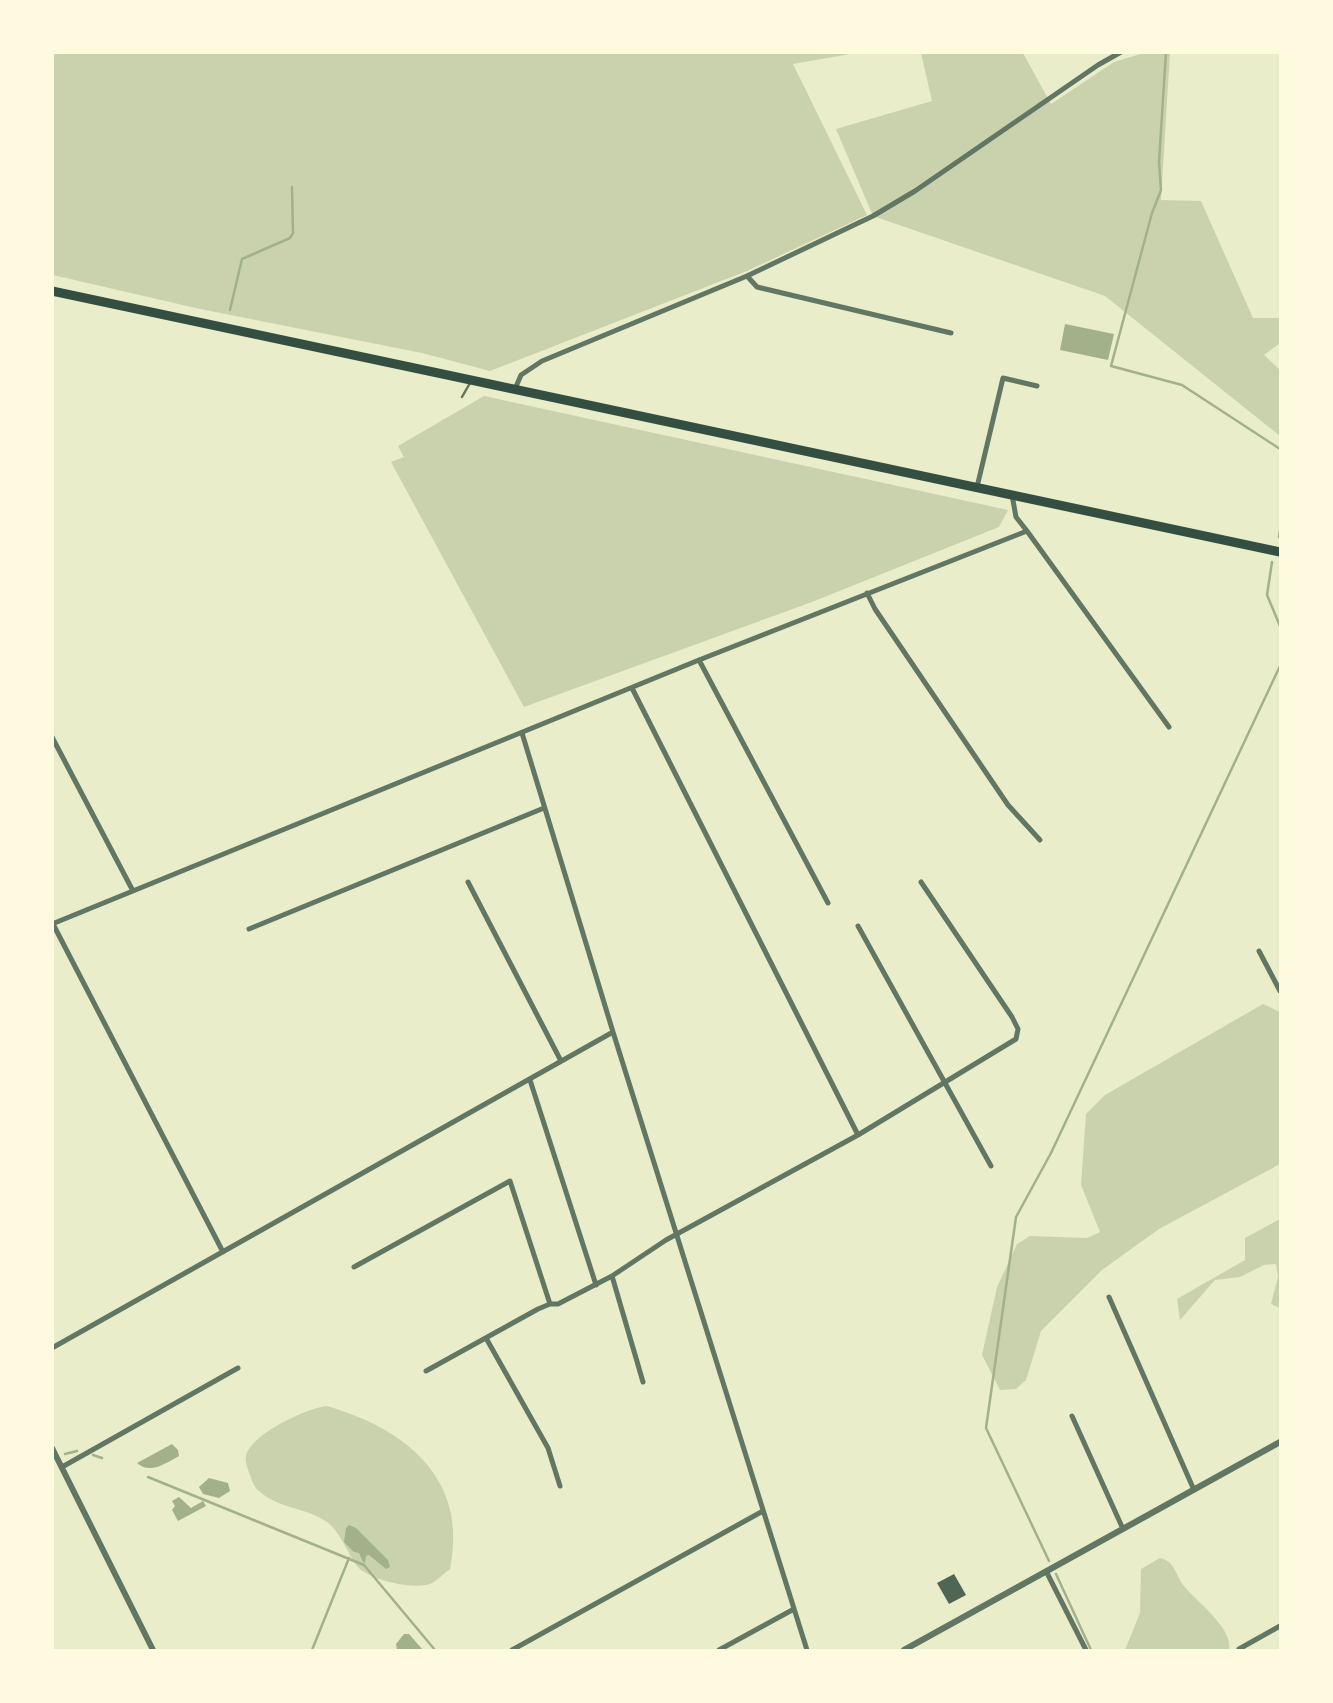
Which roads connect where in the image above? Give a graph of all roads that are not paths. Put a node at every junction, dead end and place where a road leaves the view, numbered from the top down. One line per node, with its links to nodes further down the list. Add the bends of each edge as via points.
1 (1121, 52): 2 (street, via 885,209)
2 (747, 276): 4 (street, via 757,287); 7 (street, via 542,361 521,375)
3 (52, 291): 5 (highway)
4 (952, 333)
5 (470, 379): 7 (highway); 8 (lane)
6 (1037, 386): 9 (street, via 1004,378)
7 (515, 389): 9 (highway)
8 (462, 397)
9 (977, 487): 10 (highway)
10 (1012, 495): 11 (street, via 1016,517); 12 (highway)
11 (1027, 531): 13 (street); 16 (street)
12 (1280, 552)
13 (866, 593): 14 (street); 20 (street, via 1008,804)
14 (699, 660): 15 (street); 24 (street)
15 (632, 688): 17 (street); 34 (street)
16 (1169, 727)
17 (522, 733): 19 (street); 23 (street)
18 (52, 737): 23 (street)
19 (544, 808): 27 (street); 30 (street)
20 (1040, 840)
21 (468, 882): 31 (street)
22 (921, 882): 33 (street, via 1018,1029 1016,1040)
23 (133, 891): 25 (street)
24 (828, 903)
25 (53, 924): 37 (street)
26 (858, 926): 33 (street)
27 (249, 929)
28 (1259, 951): 29 (street)
29 (1280, 991)
30 (613, 1032): 31 (street); 36 (street)
31 (561, 1061): 32 (street)
32 (530, 1080): 37 (street); 40 (street)
33 (944, 1082): 34 (street); 35 (street)
34 (858, 1135): 36 (street)
35 (991, 1166)
36 (678, 1235): 39 (street); 54 (street)
37 (223, 1252): 44 (street)
38 (354, 1266): 42 (street, via 510,1181)
39 (612, 1276): 40 (street); 47 (street)
40 (596, 1285): 42 (street, via 558,1304)
41 (1109, 1297): 53 (street)
42 (550, 1304): 43 (street)
43 (486, 1338): 46 (street); 52 (street, via 548,1448)
44 (52, 1348)
45 (238, 1368): 51 (street)
46 (426, 1371)
47 (643, 1382)
48 (1072, 1416): 55 (street)
49 (1280, 1442): 53 (street)
50 (52, 1448): 51 (street)
51 (62, 1467): 60 (street)
52 (560, 1486)
53 (1194, 1490): 55 (street)
54 (764, 1511): 57 (street); 61 (street)
55 (1123, 1529): 56 (street)
56 (1046, 1571): 64 (street); 65 (street)
57 (794, 1609): 62 (street); 63 (street)
58 (1280, 1626): 59 (street)
59 (1239, 1649)
60 (153, 1650)
61 (512, 1650)
62 (719, 1650)
63 (807, 1650)
64 (904, 1650)
65 (1086, 1650)

